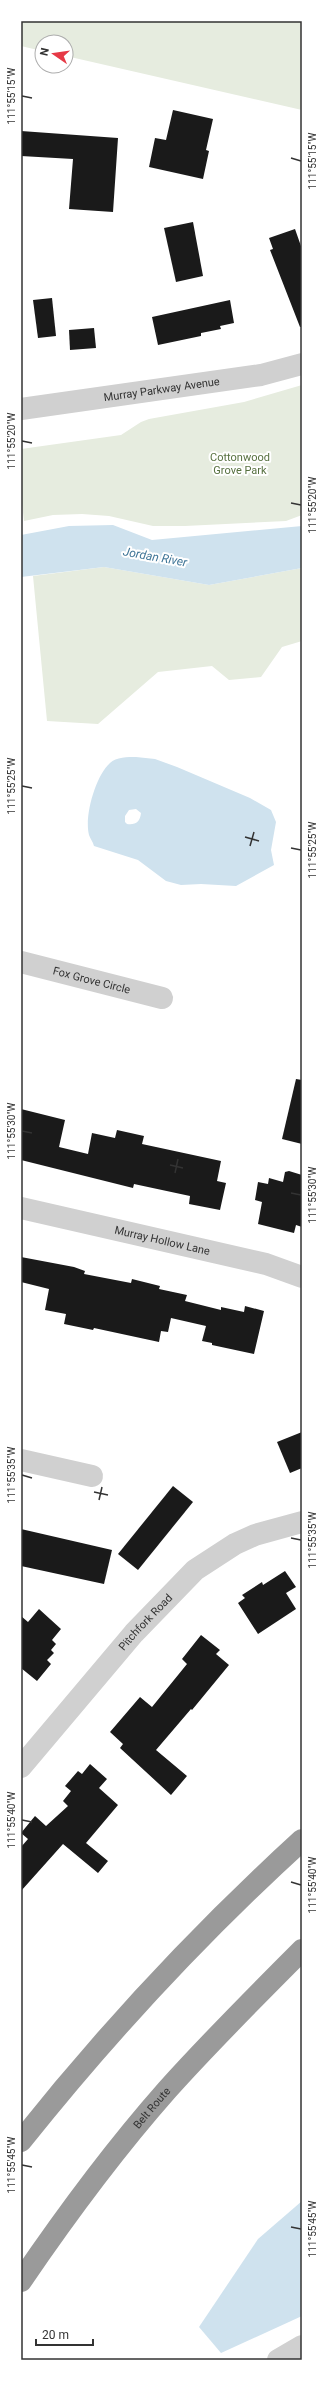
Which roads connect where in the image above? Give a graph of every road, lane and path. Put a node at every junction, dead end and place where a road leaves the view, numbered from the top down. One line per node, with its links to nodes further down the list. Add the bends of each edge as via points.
1 (302, 364): 2 (street, Murray Parkway Avenue, via 261,375)
2 (21, 409)
3 (21, 962): 4 (street, Fox Grove Circle)
4 (162, 998)
5 (21, 1208): 6 (street, Murray Hollow Lane, via 266,1264)
6 (302, 1277)
7 (21, 1460): 8 (street)
8 (92, 1476)
9 (302, 1522): 10 (street, Pitchfork Road, via 249,1538 195,1570 134,1633)
10 (21, 1767)
11 (302, 1840): 13 (highway, via 239,1897 160,1979 81,2066)
12 (302, 1950): 14 (highway, Belt Route, via 210,2042 165,2092 68,2213)
13 (21, 2141)
14 (21, 2281)
15 (302, 2346): 16 (street)
16 (278, 2360)

